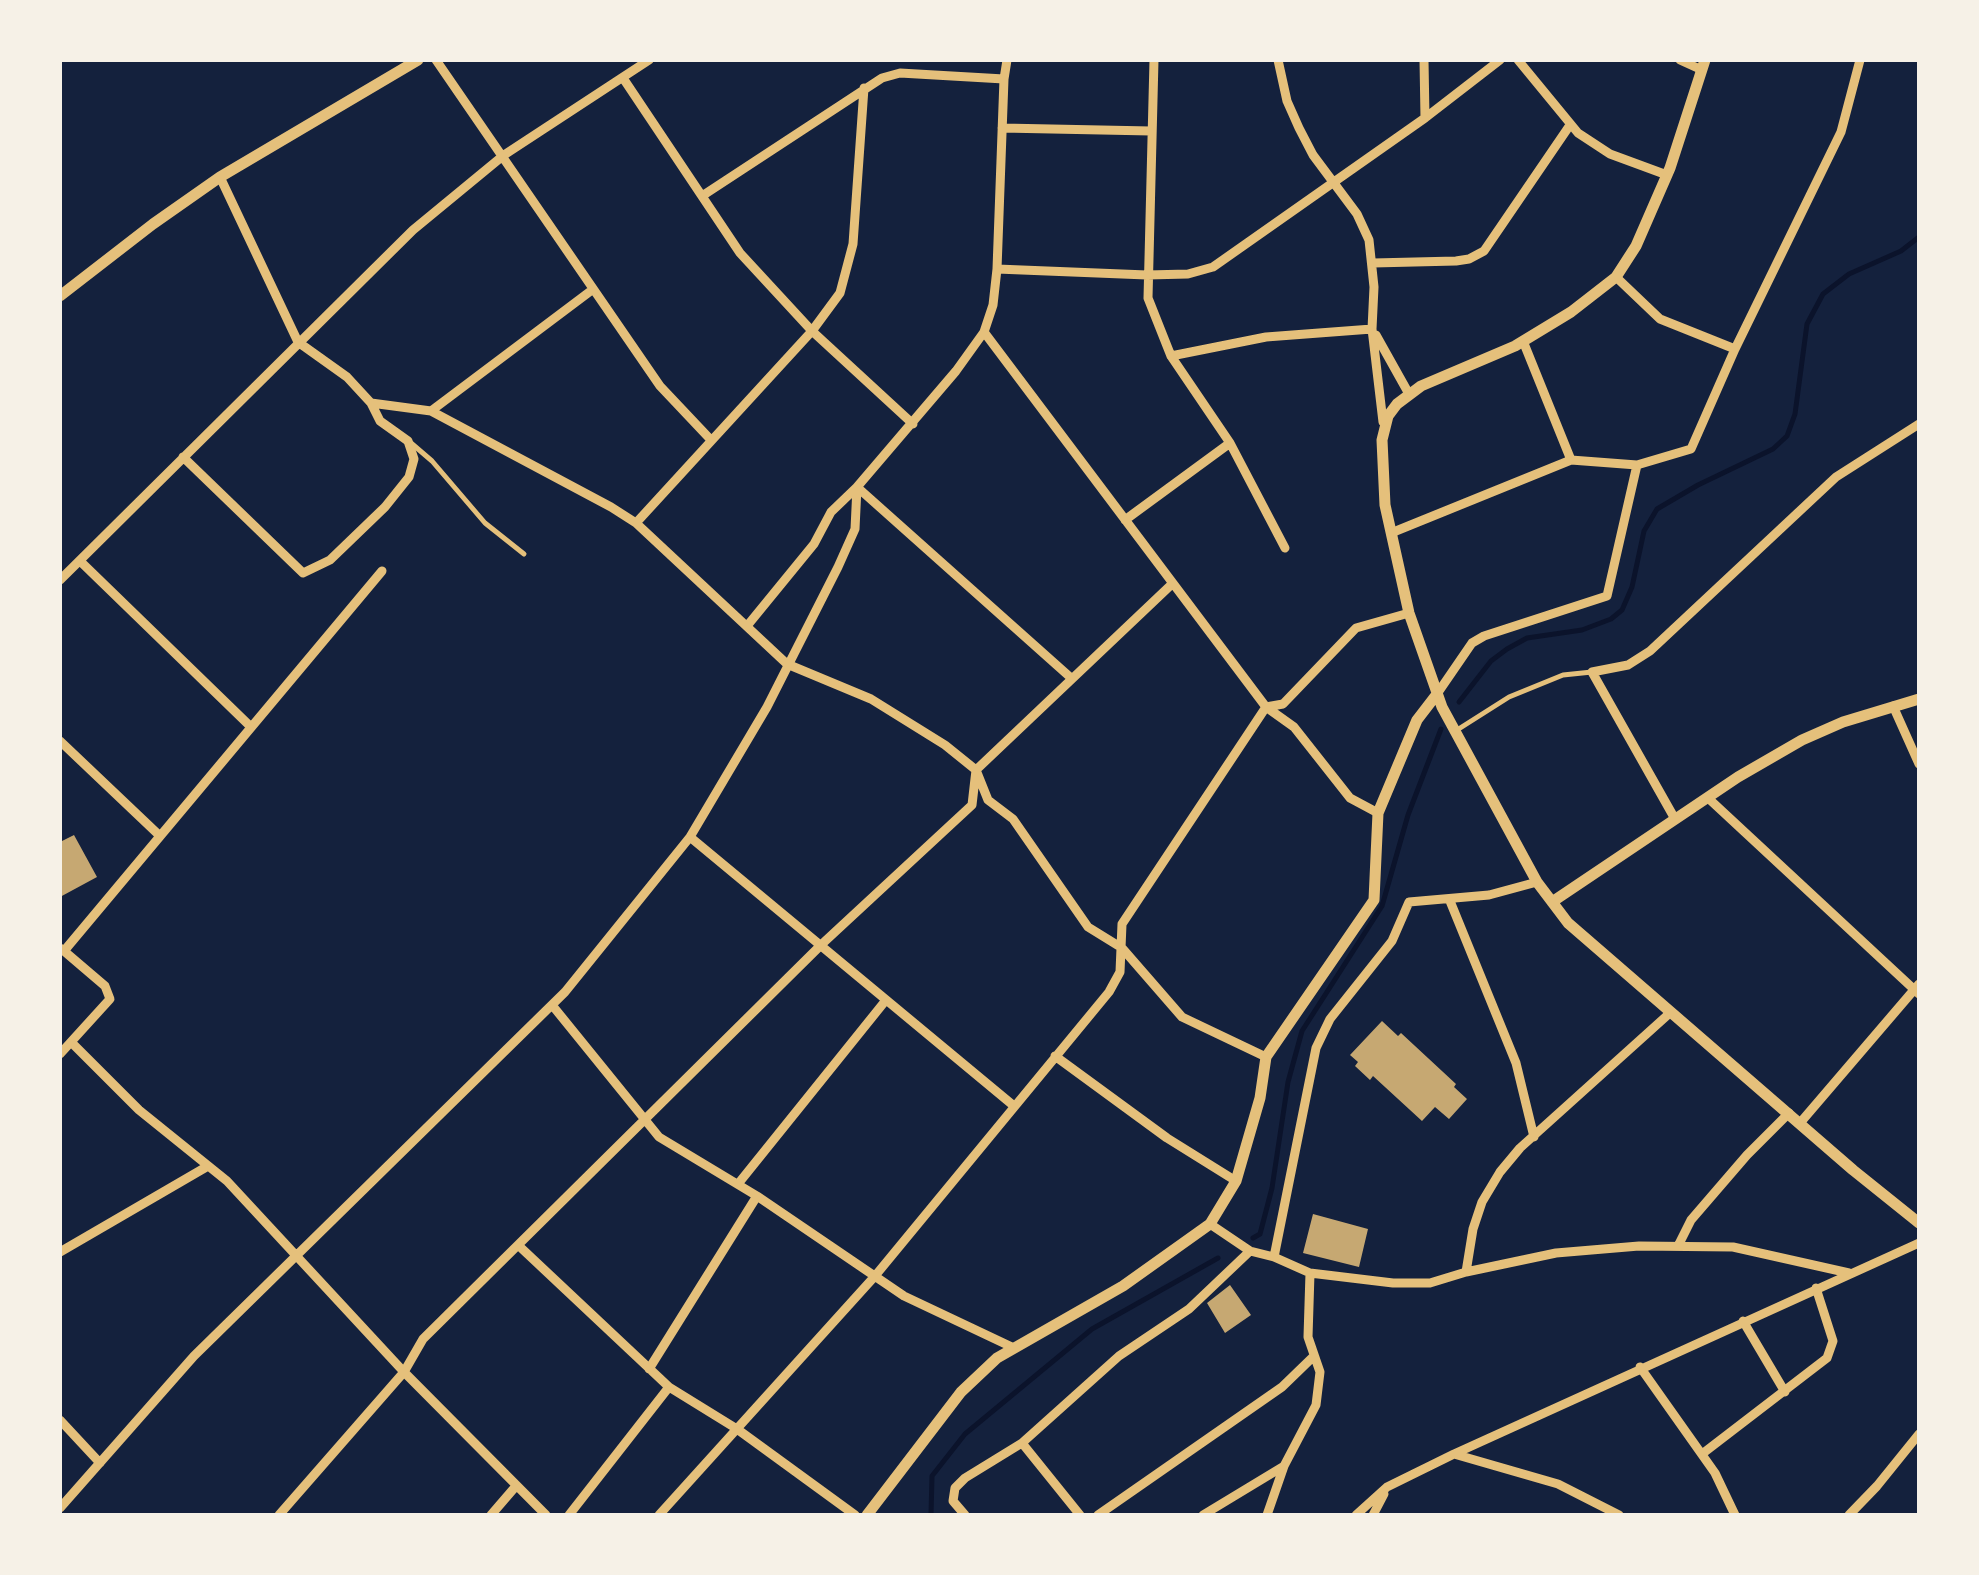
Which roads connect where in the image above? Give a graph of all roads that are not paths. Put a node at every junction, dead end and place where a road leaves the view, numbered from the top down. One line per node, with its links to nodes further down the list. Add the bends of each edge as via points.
1 (418, 60): 22 (street)
2 (436, 60): 20 (street)
3 (649, 60): 13 (street)
4 (1008, 60): 14 (street)
5 (1154, 60): 19 (street)
6 (1278, 60): 23 (street, via 1287,102)
7 (1424, 60): 16 (street)
8 (1500, 60): 16 (street)
9 (1518, 60): 17 (street)
10 (1680, 60): 12 (street)
11 (1860, 60): 36 (street, via 1841,132)
12 (1703, 65): 21 (street)
13 (623, 78): 20 (street); 24 (street)
14 (1004, 79): 15 (street, via 900,72); 18 (street)
15 (864, 88): 24 (street); 32 (street, via 848,271)
16 (1425, 118): 23 (street)
17 (1570, 125): 21 (street, via 1610,154); 25 (street, via 1477,256)
18 (1002, 128): 19 (street); 26 (street)
19 (1151, 131): 27 (street)
20 (504, 155): 29 (street); 35 (street, via 413,230)
21 (1667, 174): 28 (street)
22 (220, 177): 30 (street); 35 (street)
23 (1334, 184): 25 (street, via 1363,226); 27 (street, via 1213,268)
24 (702, 196): 32 (street, via 740,252)
25 (1372, 263): 31 (street)
26 (997, 269): 27 (street); 33 (street)
27 (1147, 275): 37 (street, via 1148,298)
28 (1616, 276): 34 (street); 36 (street, via 1660,319)
29 (592, 290): 40 (street); 44 (street, via 660,386)
30 (62, 291)
31 (1372, 329): 37 (street, via 1266,337); 38 (street); 43 (street)
32 (812, 331): 41 (street); 44 (street)
33 (984, 332): 41 (street); 51 (street)
34 (1523, 341): 38 (street); 48 (street)
35 (298, 342): 39 (street, via 347,376); 47 (street)
36 (1735, 349): 49 (street, via 1691,450)
37 (1171, 356): 46 (street)
38 (1409, 394): 43 (street)
39 (371, 403): 40 (street); 45 (street, via 380,421)
40 (431, 411): 52 (street)
41 (912, 424): 50 (street)
42 (1919, 424): 63 (street, via 1836,477 1650,651 1628,665)
43 (1384, 428): 53 (street)
44 (710, 440): 52 (street)
45 (408, 441): 47 (street, via 414,459 409,476 385,507 330,560 303,572); 55 (lane, via 485,523)
46 (1230, 442): 51 (street); 54 (street)
47 (182, 458): 56 (street)
48 (1571, 460): 49 (street); 53 (street)
49 (1637, 464): 65 (street, via 1608,596 1484,636)
50 (858, 487): 61 (street, via 831,512 814,544); 62 (street, via 855,529); 64 (street)
51 (1125, 520): 59 (street)
52 (636, 523): 61 (street)
53 (1390, 533): 60 (street)
54 (1285, 548)
55 (524, 554)
56 (80, 561): 58 (street); 69 (street)
57 (382, 572): 69 (street)
58 (60, 580)
59 (1172, 584): 64 (street); 68 (street)
60 (1409, 613): 65 (street); 68 (street, via 1356,628 1283,704)
61 (748, 626): 62 (street)
62 (788, 664): 73 (street, via 919,726); 78 (street)
63 (1592, 672): 70 (lane, via 1563,675 1508,697); 76 (street)
64 (1070, 678): 73 (street)
65 (1437, 694): 70 (street); 75 (street, via 1417,720)
66 (1919, 699): 67 (street)
67 (1892, 706): 72 (street); 74 (street, via 1802,740)
68 (1266, 707): 75 (street, via 1294,727 1350,798); 83 (street, via 1122,924)
69 (251, 727): 77 (street)
70 (1454, 731): 79 (street)
71 (60, 740): 77 (street)
72 (1919, 764)
73 (976, 770): 82 (street, via 972,805); 83 (street, via 988,800 1013,819 1088,928)
74 (1708, 798): 76 (street); 85 (street)
75 (1378, 813): 92 (street, via 1374,900)
76 (1675, 819): 81 (street)
77 (160, 836): 84 (street)
78 (690, 837): 82 (street); 87 (street)
79 (1538, 882): 80 (street); 81 (street)
80 (1450, 901): 97 (street, via 1516,1063); 110 (street, via 1410,902 1392,941 1330,1019 1306,1086)
81 (1552, 902): 88 (street)
82 (822, 944): 86 (street); 95 (street)
83 (1122, 948): 91 (street, via 1109,992); 92 (street, via 1182,1017)
84 (62, 950): 89 (street, via 110,992)
85 (1918, 989): 96 (street)
86 (886, 1000): 93 (street); 100 (street)
87 (552, 1005): 95 (street); 109 (street)
88 (1671, 1012): 94 (street); 97 (street)
89 (71, 1042): 90 (street); 98 (street)
90 (60, 1054)
91 (1055, 1056): 93 (street); 99 (street)
92 (1266, 1056): 99 (street)
93 (1014, 1106): 114 (street)
94 (1789, 1113): 96 (street); 106 (street, via 1691,1220)
95 (645, 1118): 100 (street, via 660,1137); 105 (street)
96 (1800, 1124): 102 (street)
97 (1534, 1137): 111 (street, via 1482,1202)
98 (208, 1166): 108 (street); 109 (street)
99 (1236, 1181): 103 (street)
100 (738, 1184): 101 (street)
101 (757, 1196): 114 (street); 120 (street)
102 (1919, 1222)
103 (1210, 1224): 107 (street); 117 (street, via 1123,1286)
104 (1919, 1242): 113 (street)
105 (518, 1245): 120 (street); 121 (street, via 424,1340)
106 (1678, 1246): 111 (street, via 1570,1251); 113 (street, via 1732,1248)
107 (1250, 1251): 110 (street); 127 (street, via 1189,1310 1119,1356)
108 (60, 1252)
109 (298, 1256): 121 (street); 130 (street, via 194,1356)
110 (1274, 1257): 112 (street)
111 (1466, 1272): 112 (street, via 1430,1283)
112 (1310, 1273): 118 (street, via 1308,1337)
113 (1850, 1273): 115 (street)
114 (875, 1276): 117 (street); 125 (street)
115 (1816, 1288): 116 (street); 123 (street, via 1834,1341 1827,1358)
116 (1742, 1321): 119 (street); 123 (street)
117 (1014, 1348): 141 (street, via 961,1392)
118 (1314, 1356): 131 (street, via 1320,1372 1316,1404); 144 (street, via 1282,1387)
119 (1640, 1367): 128 (street); 129 (street)
120 (649, 1369): 122 (street)
121 (404, 1372): 132 (street); 135 (street)
122 (669, 1387): 125 (street); 138 (street)
123 (1784, 1392): 129 (street)
124 (60, 1420): 130 (street)
125 (736, 1428): 139 (street); 140 (street)
126 (1919, 1434): 151 (street)
127 (1022, 1444): 142 (street, via 955,1488 953,1501); 143 (street)
128 (1454, 1454): 133 (street); 149 (street, via 1558,1484)
129 (1702, 1454): 150 (street)
130 (100, 1463): 134 (street)
131 (1284, 1466): 145 (street); 146 (street)
132 (516, 1486): 136 (street); 137 (street)
133 (1387, 1487): 147 (street); 148 (street)
134 (60, 1508)
135 (279, 1515)
136 (491, 1515)
137 (546, 1515)
138 (569, 1515)
139 (659, 1515)
140 (855, 1515)
141 (867, 1515)
142 (964, 1515)
143 (1080, 1515)
144 (1098, 1515)
145 (1202, 1515)
146 (1267, 1515)
147 (1356, 1515)
148 (1373, 1515)
149 (1619, 1515)
150 (1735, 1515)
151 (1848, 1515)

